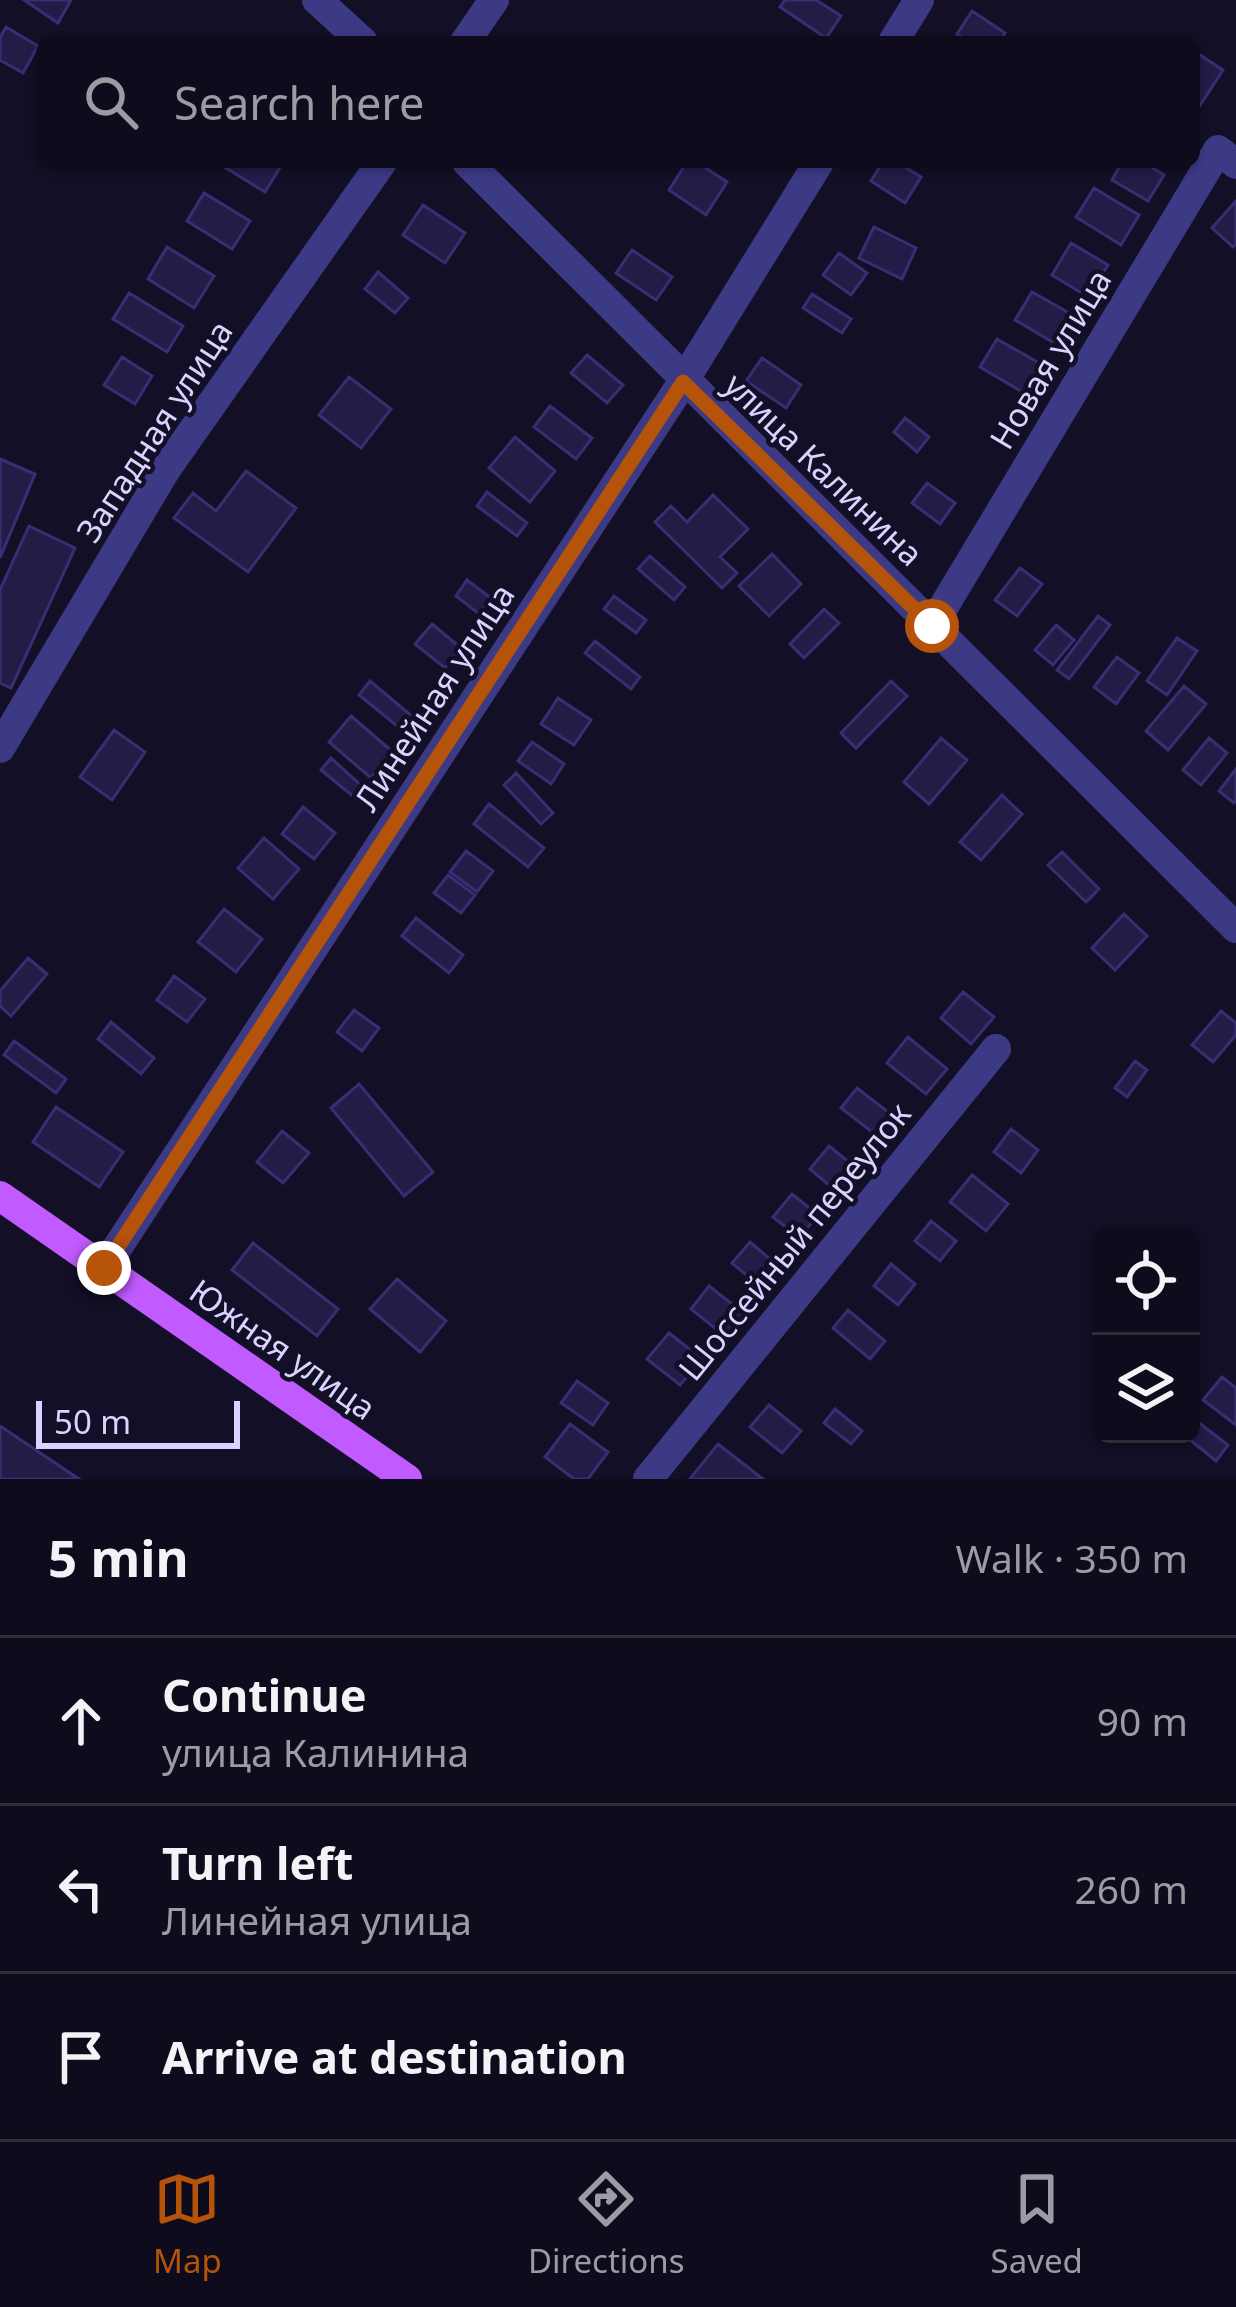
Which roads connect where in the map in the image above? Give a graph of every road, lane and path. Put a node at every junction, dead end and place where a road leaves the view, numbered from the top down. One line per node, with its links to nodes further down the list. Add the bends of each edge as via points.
1 (317, 0): 4 (street)
2 (494, 0): 5 (street)
3 (919, 0): 6 (street)
4 (356, 36)
5 (469, 36)
6 (897, 36)
7 (1236, 164): 12 (street, Новая улица, via 1218,150)
8 (378, 168): 13 (street, Западная улица, via 166,470)
9 (472, 168): 11 (street, улица Калинина)
10 (815, 168): 11 (street, Линейная улица)
11 (683, 382): 12 (street, улица Калинина); 17 (street, Линейная улица)
12 (932, 626): 14 (street, улица Калинина)
13 (0, 748)
14 (1236, 928)
15 (996, 1049): 19 (street, Шоссейный переулок)
16 (0, 1196): 17 (main road, Южная улица)
17 (104, 1268): 18 (main road, Южная улица)
18 (407, 1479)
19 (648, 1479)

